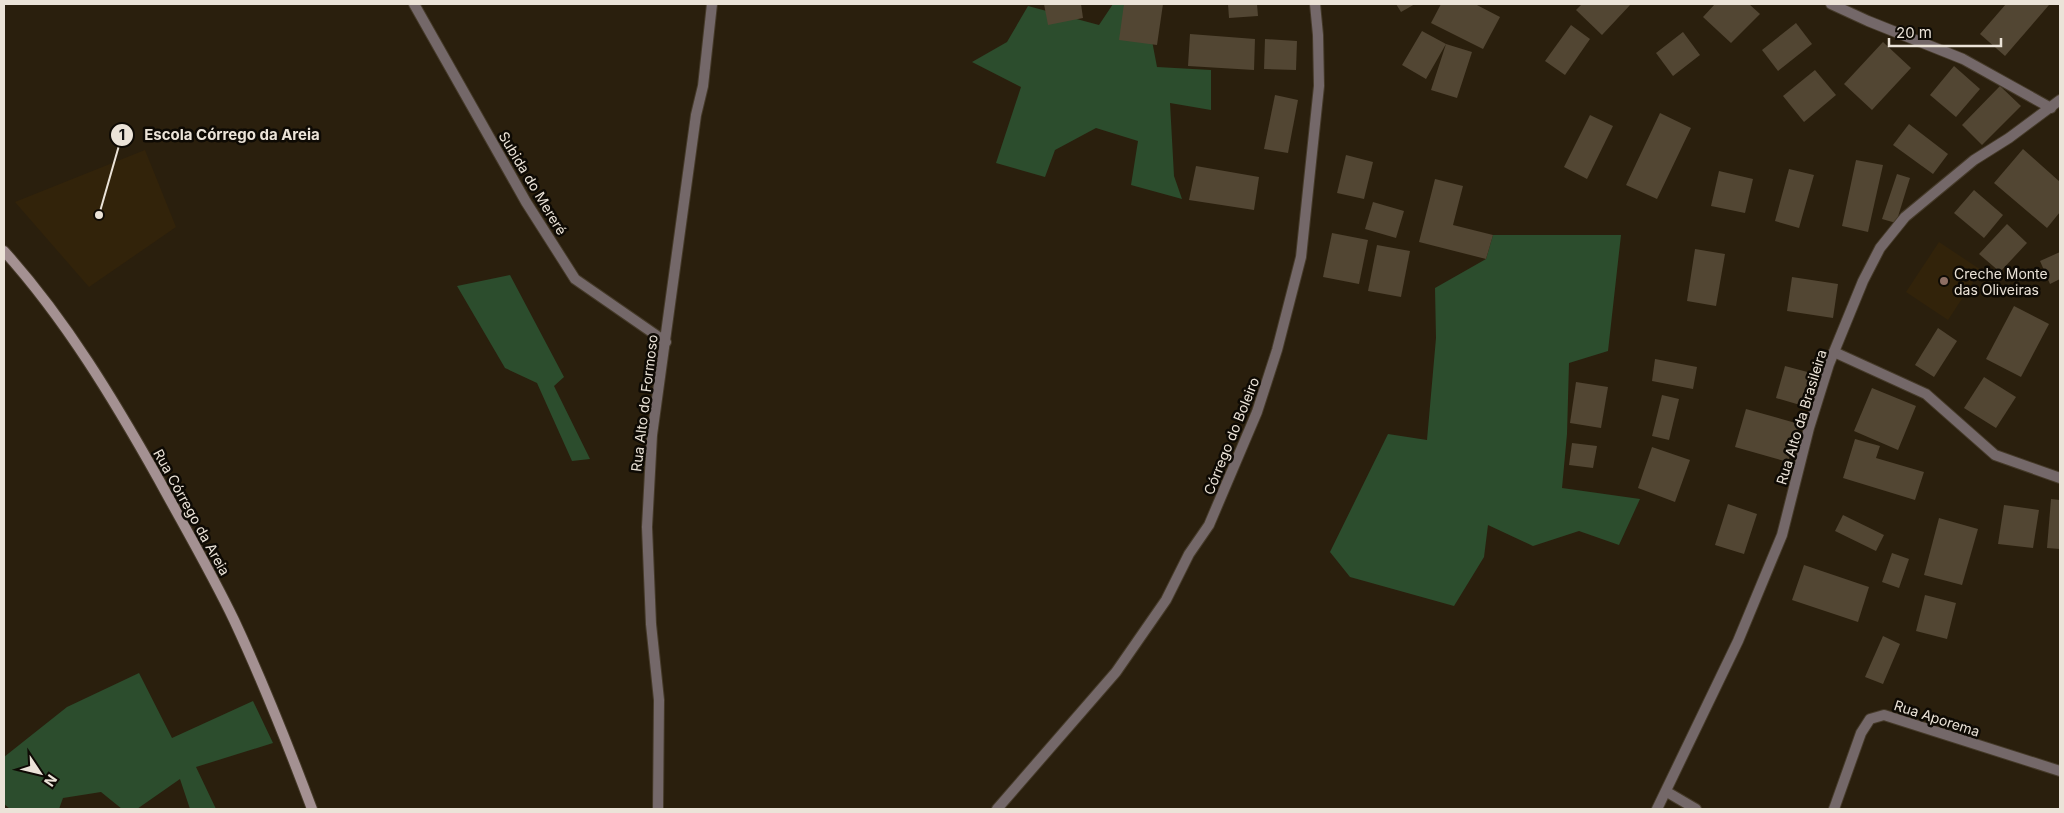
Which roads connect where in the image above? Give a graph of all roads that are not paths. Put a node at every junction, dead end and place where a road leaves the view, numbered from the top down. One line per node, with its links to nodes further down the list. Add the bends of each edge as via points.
1 (414, 4): 8 (street, Subida do Mereré, via 526,202 575,279)
2 (712, 4): 8 (street, Rua Alto do Formoso)
3 (1315, 4): 15 (street, Córrego do Boleiro, via 1319,86 1301,257 1257,412 1210,525 1189,554 1166,600 1116,672)
4 (1831, 4): 6 (street, via 1963,59)
5 (2060, 100): 6 (street, Rua Alto da Brasileira)
6 (2051, 108): 9 (street, Rua Alto da Brasileira, via 1974,160 1905,218 1880,248)
7 (4, 252): 13 (street, Rua Córrego da Areia, via 90,364 124,417 201,555 272,706)
8 (666, 342): 14 (street, Rua Alto do Formoso, via 652,435 648,488 651,615 659,700)
9 (1834, 352): 10 (street, via 1926,394 1995,455); 12 (street, Rua Alto da Brasileira, via 1809,428 1782,534 1738,641)
10 (2060, 478)
11 (2060, 771): 18 (street, Rua Aporema, via 1884,715 1870,719 1861,733)
12 (1666, 792): 16 (street, Rua Alto da Brasileira); 17 (street)
13 (312, 809)
14 (658, 809)
15 (997, 809)
16 (1657, 809)
17 (1696, 809)
18 (1834, 809)

